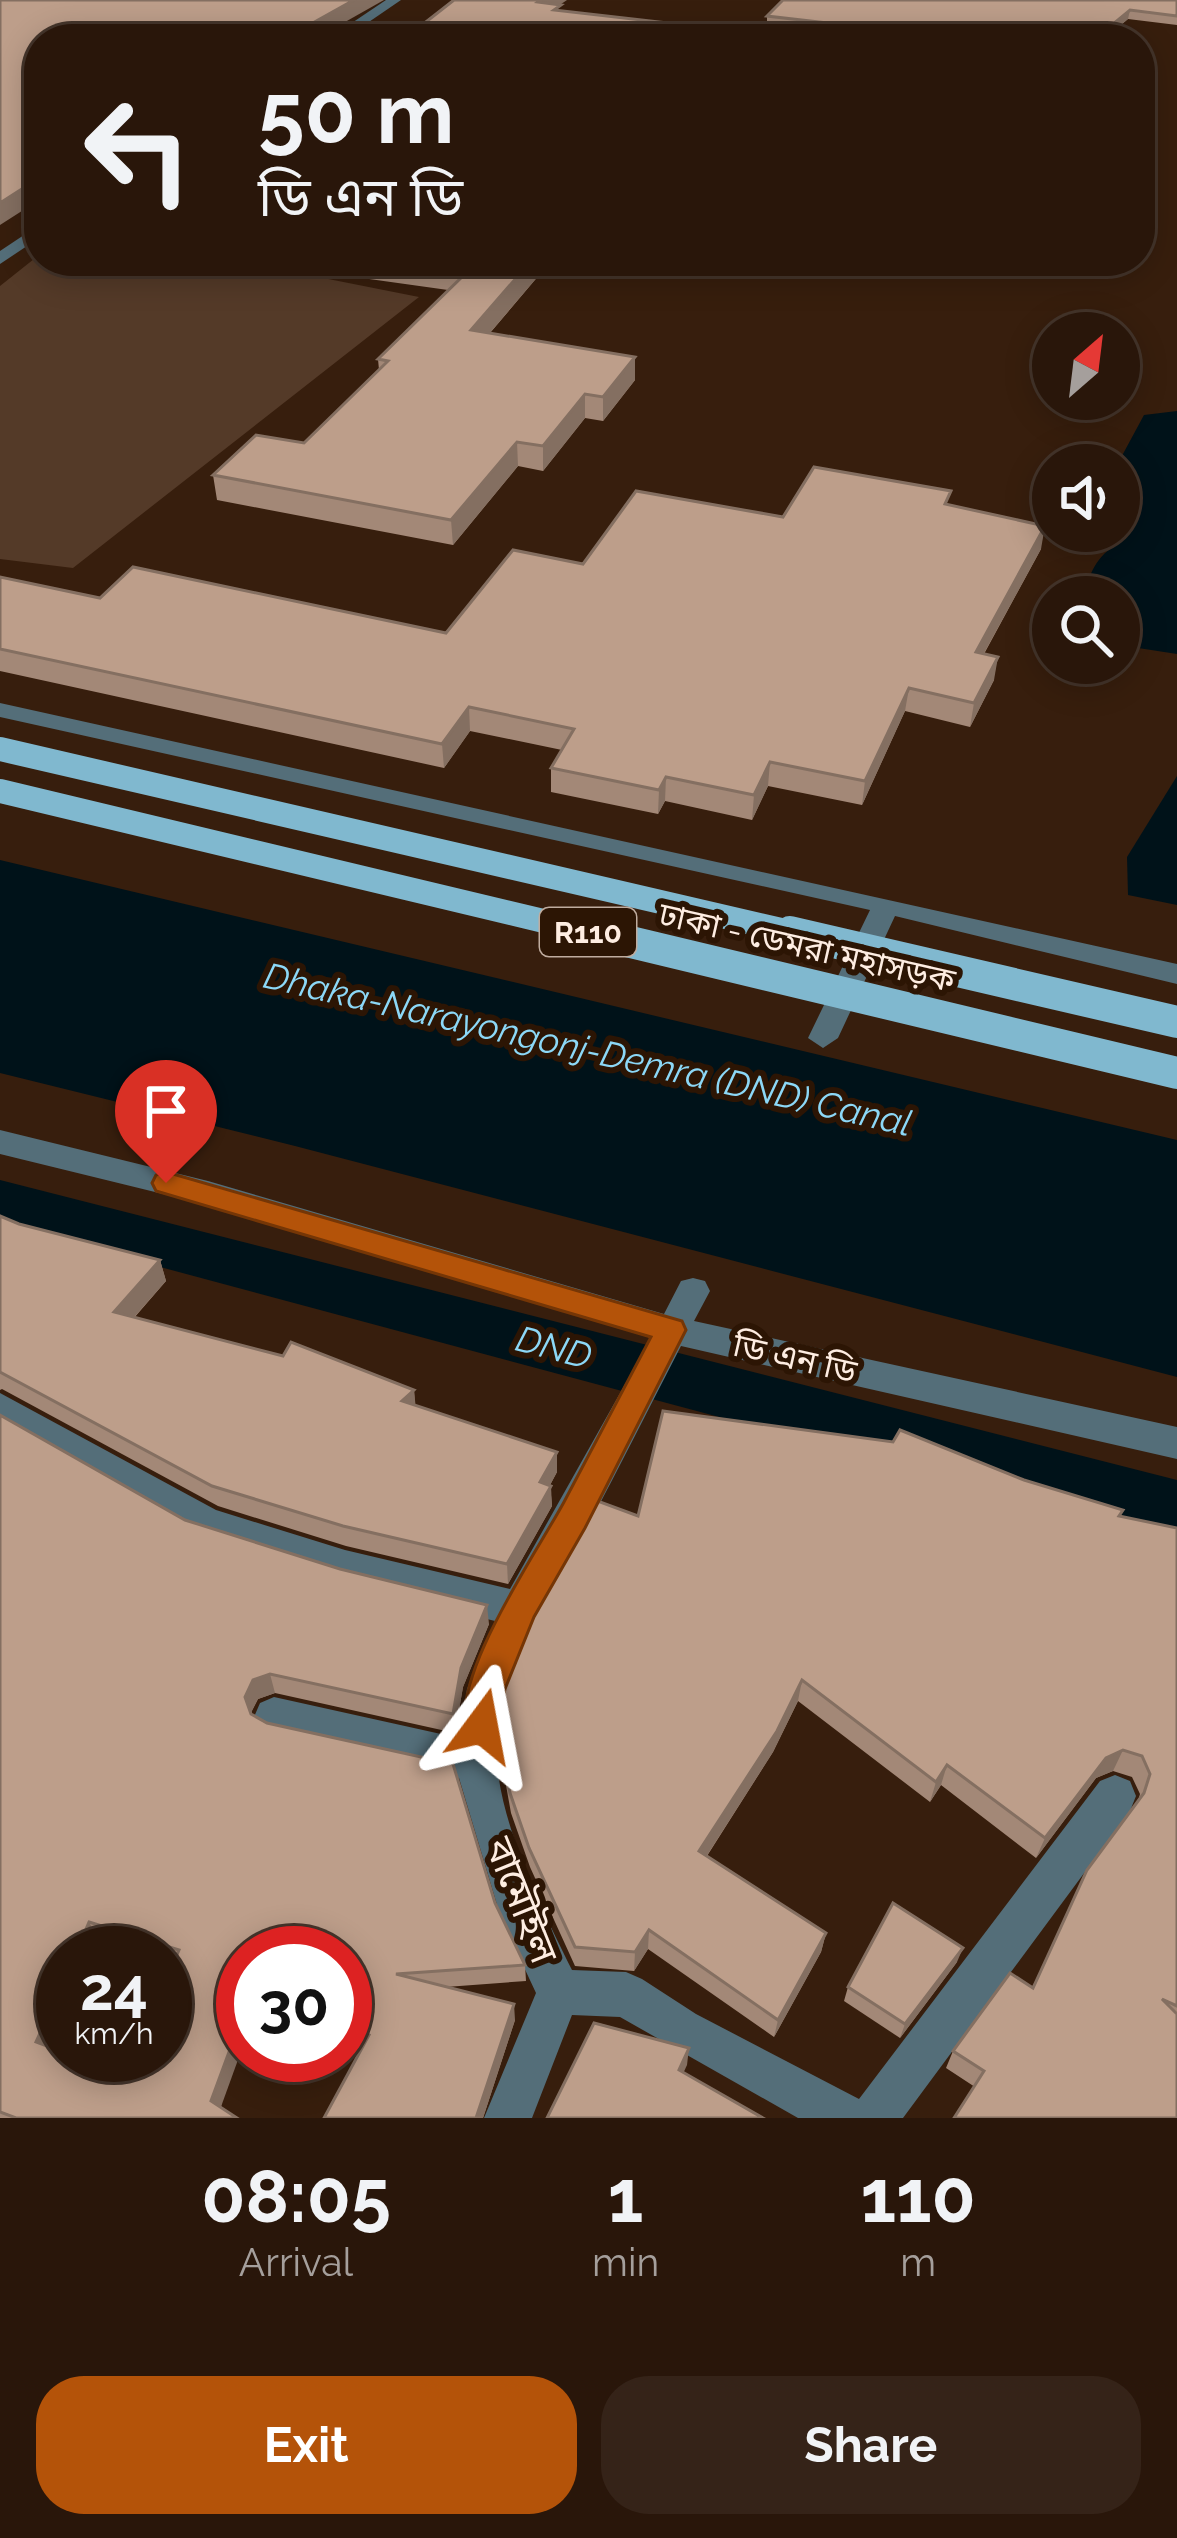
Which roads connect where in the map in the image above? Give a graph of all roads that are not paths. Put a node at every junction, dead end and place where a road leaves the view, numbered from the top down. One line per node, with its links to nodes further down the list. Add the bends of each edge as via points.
1 (395, 0): 2 (street)
2 (358, 24)
3 (0, 710): 6 (street)
4 (0, 749): 8 (main road, ঢাকা - ডেমরা মহাসড়ক / R110, bridge)
5 (0, 791): 10 (main road, ঢাকা - ডেমরা মহাসড়ক / R110, bridge)
6 (886, 905): 7 (street); 9 (street)
7 (1177, 974)
8 (1177, 1022)
9 (823, 1038)
10 (1177, 1072)
11 (0, 1142): 13 (street, ডি এন ডি, via 208,1193)
12 (693, 1291): 13 (street, বামৌইল)
13 (670, 1330): 15 (street, ডি এন ডি); 16 (street, বামৌইল)
14 (0, 1408): 16 (street, via 206,1524 344,1568)
15 (1177, 1443)
16 (519, 1609): 18 (street, বামৌইল, via 487,1689)
17 (274, 1717): 18 (street)
18 (476, 1762): 20 (street, বামৌইল, via 496,1842)
19 (1115, 1796): 23 (street)
20 (560, 1992): 21 (street, বামৌইল); 22 (street, via 626,1995)
21 (508, 2118)
22 (846, 2118)
23 (874, 2118)

